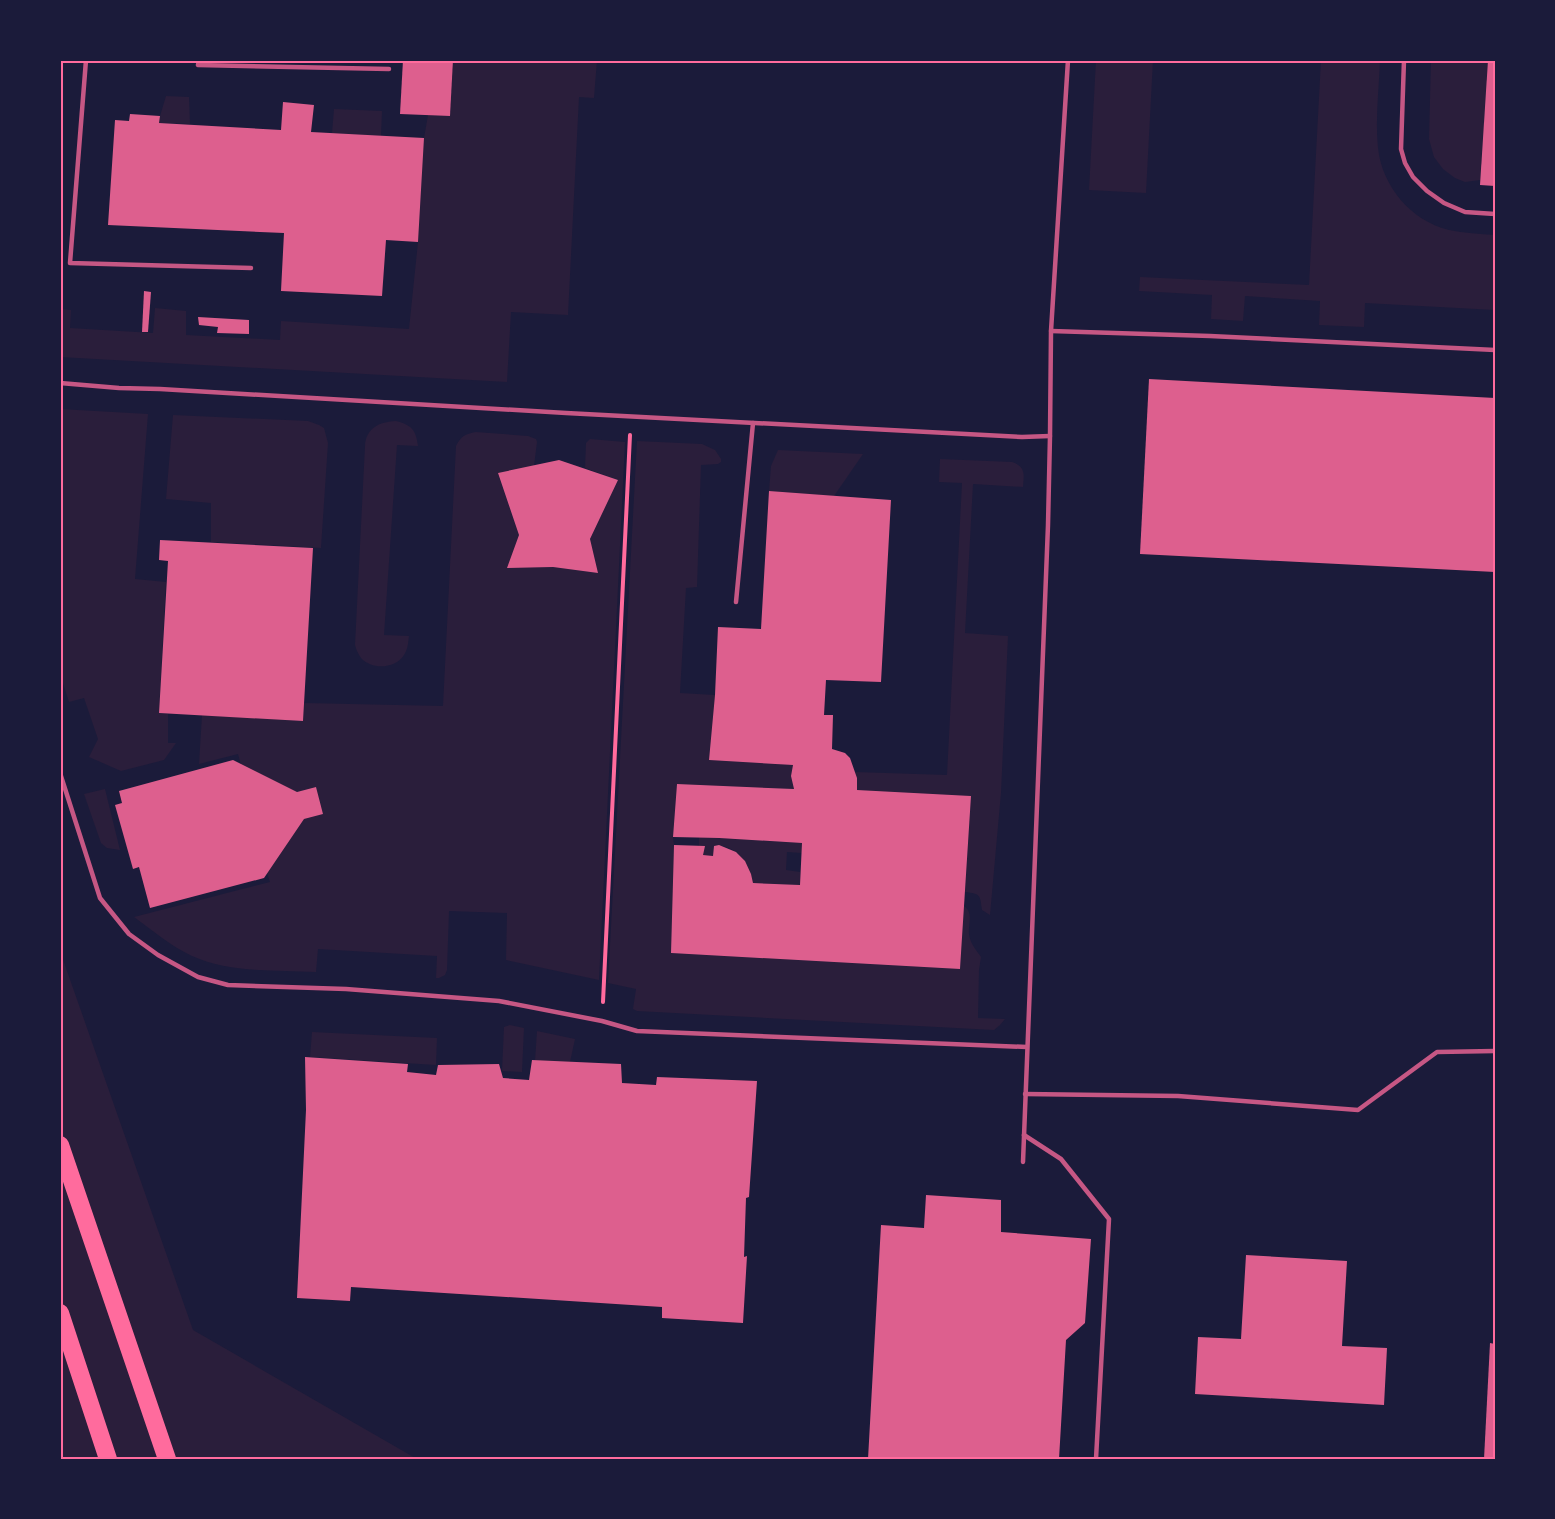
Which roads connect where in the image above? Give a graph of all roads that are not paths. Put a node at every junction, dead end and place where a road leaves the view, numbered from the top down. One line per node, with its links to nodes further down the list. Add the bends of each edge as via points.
1 (86, 60): 7 (lane, via 70,262)
2 (199, 60): 5 (lane, via 198,65)
3 (1068, 60): 8 (lane)
4 (1404, 60): 6 (lane, via 1401,149 1405,164 1413,177 1443,203 1465,212)
5 (389, 69)
6 (1495, 214)
7 (251, 268)
8 (1051, 331): 9 (lane); 12 (lane)
9 (1495, 350)
10 (60, 383): 11 (lane)
11 (753, 423): 12 (lane); 13 (lane)
12 (1050, 436): 15 (lane)
13 (736, 602)
14 (60, 773): 15 (lane, via 100,898 129,934 198,977 228,985 500,1001 637,1031)
15 (1027, 1047): 17 (lane)
16 (1495, 1051): 17 (lane, via 1437,1052 1358,1110 1178,1096)
17 (1025, 1094): 18 (lane)
18 (1024, 1135): 20 (lane); 24 (lane, via 1061,1159 1109,1219)
19 (60, 1145): 23 (highway)
20 (1023, 1162)
21 (60, 1313): 22 (highway)
22 (108, 1459)
23 (167, 1459)
24 (1096, 1459)

